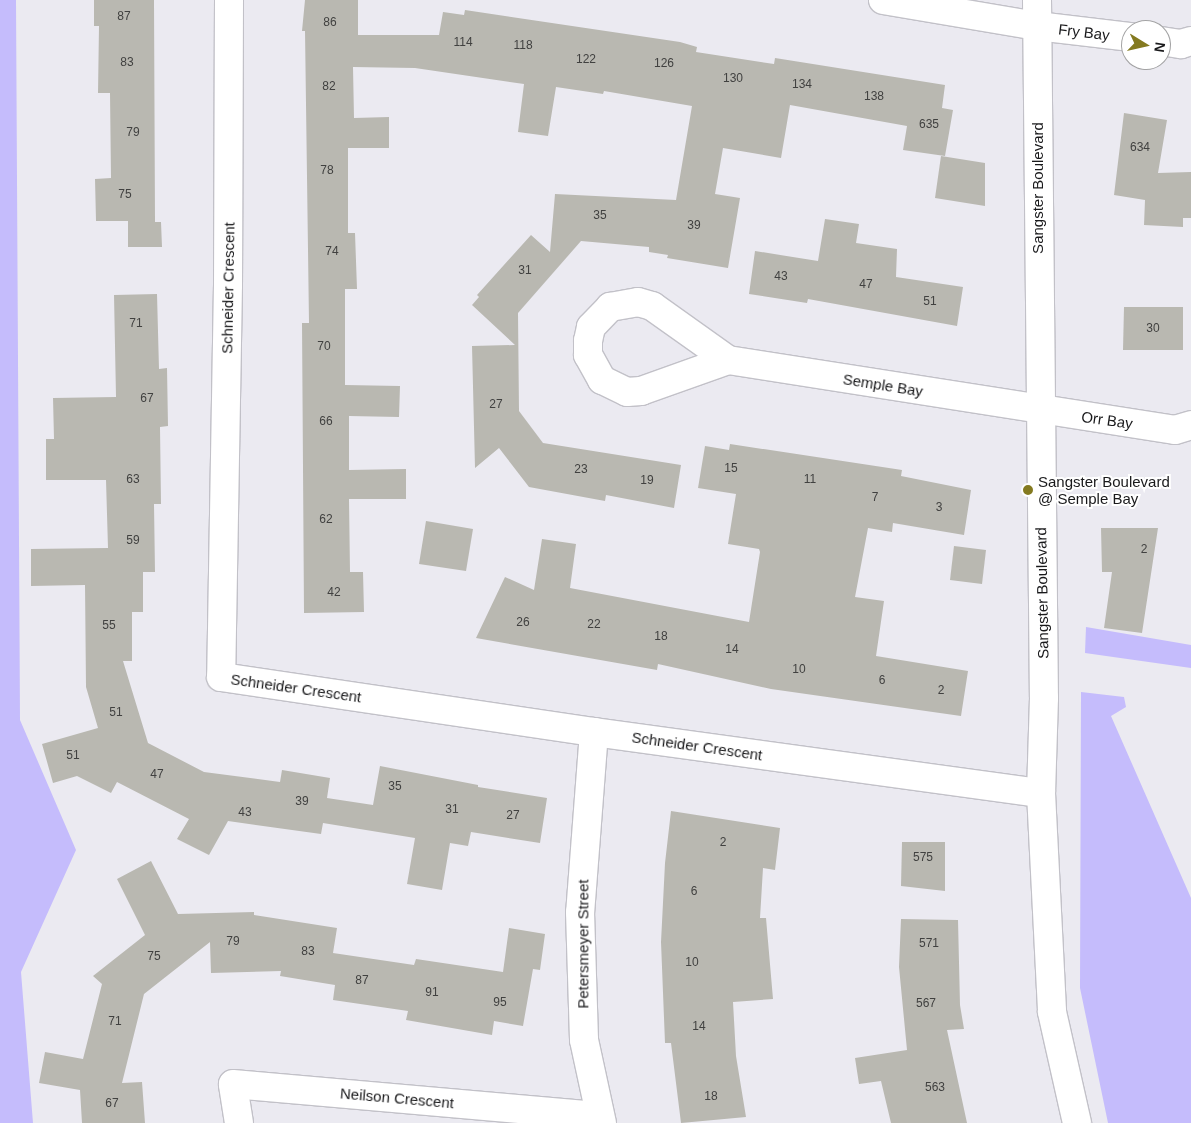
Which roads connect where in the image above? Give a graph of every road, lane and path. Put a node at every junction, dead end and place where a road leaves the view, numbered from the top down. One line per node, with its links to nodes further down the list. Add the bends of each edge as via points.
1 (228, 0): 8 (street, Schneider Crescent, via 228,285 221,677)
2 (883, 0): 3 (street)
3 (1037, 13): 4 (street, Fry Bay); 6 (street, Sangster Boulevard)
4 (1121, 34)
5 (728, 360): 5 (street, Semple Bay, via 652,306 638,302 610,307 591,327 588,341 588,356 602,380 627,392 641,392); 6 (street, Semple Bay)
6 (1039, 410): 7 (street, Orr Bay); 9 (street, Sangster Boulevard, via 1044,698)
7 (1186, 433)
8 (594, 732): 9 (street, Schneider Crescent); 10 (street, Petersmeyer Street, via 580,912 584,1040)
9 (1041, 793): 12 (street, Sangster Boulevard, via 1052,1012)
10 (601, 1119): 11 (street, Neilson Crescent, via 233,1084)
11 (239, 1123)
12 (1077, 1123)

